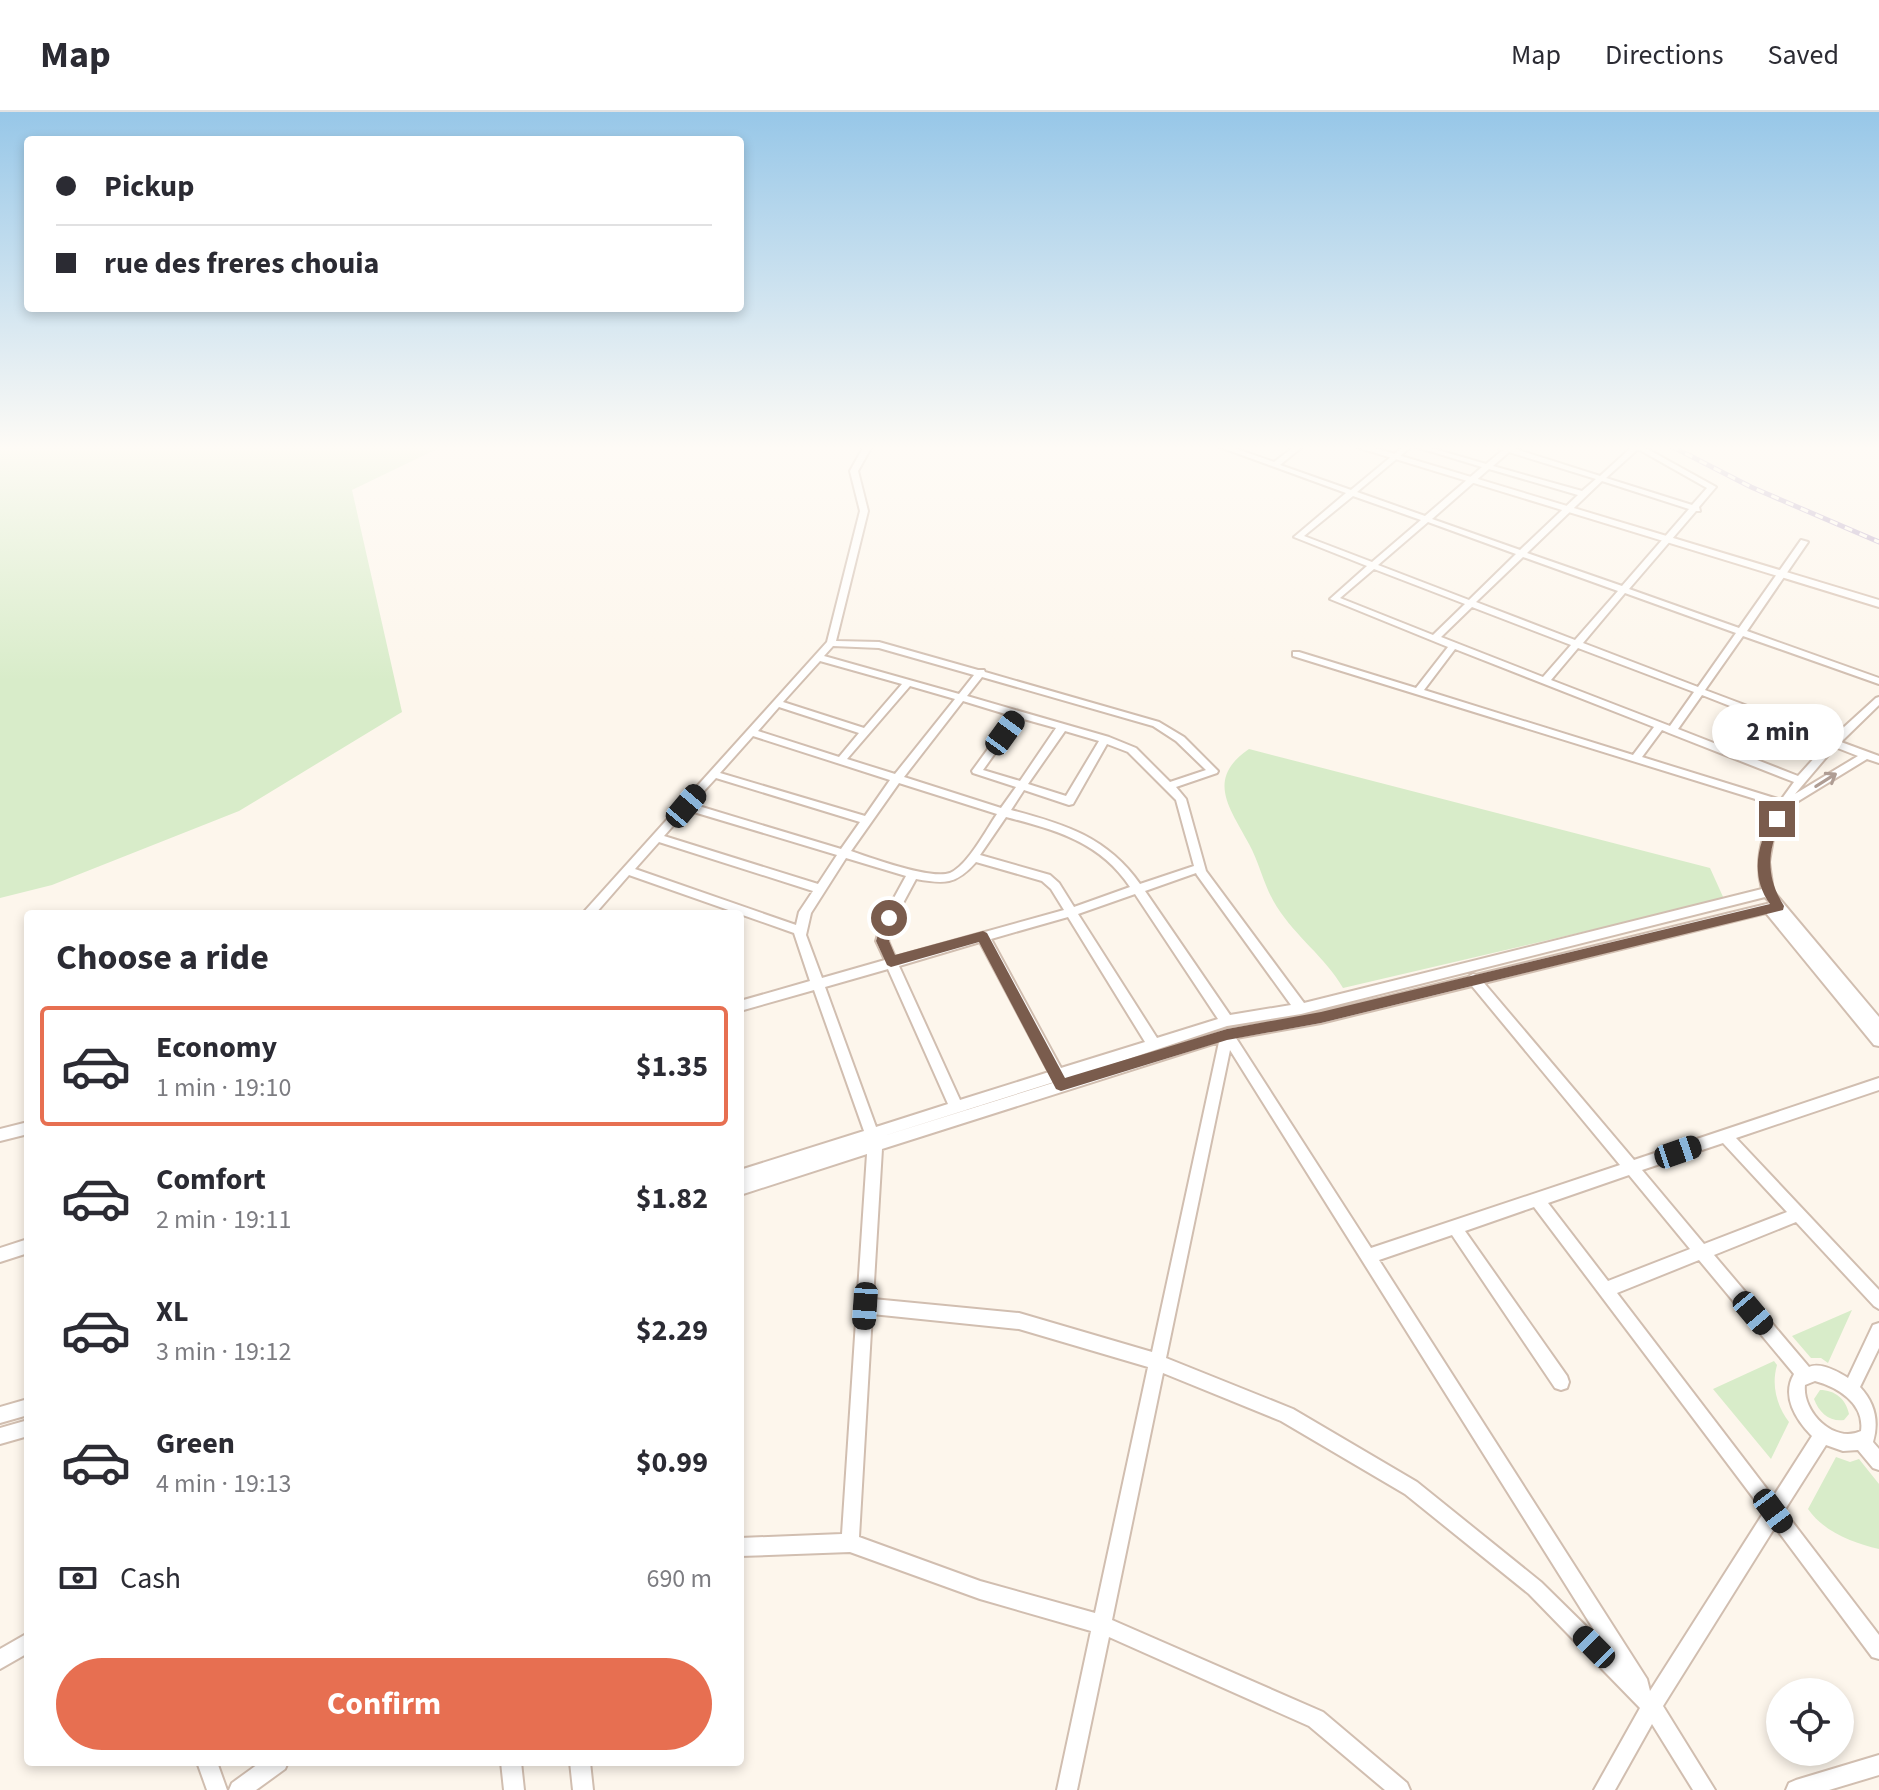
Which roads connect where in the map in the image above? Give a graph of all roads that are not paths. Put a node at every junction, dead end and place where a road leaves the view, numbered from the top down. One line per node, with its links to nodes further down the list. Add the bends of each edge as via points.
1 (861, 524): 18 (street)
2 (1313, 524): 11 (street, via 1298,537)
3 (1421, 524): 11 (street)
4 (1438, 524): 10 (street)
5 (1551, 524): 10 (street)
6 (1612, 524): 8 (main road)
7 (1682, 524): 8 (street)
8 (1665, 541): 12 (main road); 13 (street)
9 (1804, 542): 12 (street)
10 (1520, 554): 13 (street); 14 (street)
11 (1372, 566): 14 (street); 17 (street, via 1334,599)
12 (1781, 575): 15 (main road); 16 (street)
13 (1622, 590): 16 (street); 19 (street)
14 (1470, 603): 17 (street); 19 (street)
15 (1879, 604)
16 (1740, 633): 25 (street); 28 (street)
17 (1435, 638): 20 (street)
18 (831, 643): 22 (street); 23 (street, via 879,645)
19 (1577, 644): 24 (street); 28 (street)
20 (1454, 645): 24 (street); 27 (street)
21 (1296, 654): 27 (street)
22 (818, 657): 26 (street); 31 (street)
23 (981, 672): 29 (street); 48 (street, via 1156,724 1213,771)
24 (1545, 681): 33 (street)
25 (1879, 681)
26 (908, 683): 29 (street); 37 (street)
27 (1418, 691): 41 (street)
28 (1700, 691): 35 (street); 39 (street)
29 (962, 699): 32 (street); 45 (street)
30 (1879, 700): 39 (street)
31 (776, 703): 36 (street); 37 (street)
32 (1018, 714): 34 (street); 47 (street, via 977,771)
33 (1660, 726): 35 (street); 41 (street)
34 (1062, 727): 38 (street); 47 (street)
35 (1672, 731): 46 (street)
36 (750, 732): 42 (street); 44 (street)
37 (866, 732): 42 (street)
38 (1105, 739): 47 (street, via 1069,801); 48 (street, via 1132,750)
39 (1834, 742): 40 (street); 46 (street)
40 (1866, 755): 43 (street); 49 (street, one-way to 40)
41 (1636, 758): 49 (street)
42 (842, 759): 45 (street)
43 (1879, 760)
44 (713, 774): 50 (street); 52 (street)
45 (898, 777): 51 (street); 52 (street)
46 (1799, 780): 49 (street)
47 (1022, 785): 51 (street)
48 (1169, 786): 56 (street, via 1181,799)
49 (1786, 805): 61 (street, via 1769,834 1762,864)
50 (686, 806): 53 (street); 54 (street)
51 (1003, 812): 55 (street); 60 (street, via 1056,826 1097,846 1123,868)
52 (868, 821): 54 (street)
53 (659, 838): 57 (street); 59 (street)
54 (844, 853): 58 (street); 59 (street)
55 (973, 857): 58 (street, via 946,880); 66 (street, via 1046,878)
56 (1199, 868): 60 (street); 73 (street)
57 (630, 871): 63 (street); 64 (street)
58 (913, 874): 69 (street, via 883,934)
59 (820, 889): 67 (street, via 805,912)
60 (1137, 889): 66 (street); 75 (street)
61 (1768, 892): 62 (street); 73 (street)
62 (1774, 908): 70 (street); 74 (street); 76 (street)
63 (592, 910)
64 (741, 910)
65 (744, 911): 67 (street)
66 (1071, 912): 68 (street); 77 (street)
67 (801, 931): 71 (street)
68 (983, 936): 69 (street); 78 (street)
69 (891, 962): 71 (street); 80 (street)
70 (1473, 979): 75 (street, via 1321,1018); 85 (street)
71 (818, 984): 72 (street); 84 (street)
72 (744, 1005)
73 (1301, 1009): 75 (street)
74 (1879, 1026)
75 (1227, 1028): 77 (street); 78 (street); 94 (street); 99 (street)
76 (1879, 1041)
77 (1153, 1043): 78 (street)
78 (1059, 1079): 80 (street); 84 (street)
79 (1879, 1084): 83 (street)
80 (956, 1107): 84 (street)
81 (24, 1129): 82 (street)
82 (0, 1135)
83 (1725, 1136): 85 (street); 89 (street)
84 (874, 1140): 86 (street); 87 (street); 97 (street)
85 (1631, 1168): 88 (street); 92 (street)
86 (744, 1175)
87 (744, 1187)
88 (1537, 1200): 90 (street); 95 (street)
89 (1797, 1215): 92 (street); 96 (street)
90 (1455, 1228): 94 (street); 101 (street)
91 (24, 1247): 93 (street)
92 (1701, 1252): 95 (street); 100 (street)
93 (0, 1255)
94 (1370, 1256): 117 (street)
95 (1604, 1290): 110 (street)
96 (1879, 1301)
97 (865, 1306): 99 (street, via 1019,1321); 111 (street)
98 (1879, 1331): 102 (street)
99 (1157, 1362): 113 (street); 117 (street, via 1287,1415 1411,1488 1535,1588)
100 (1805, 1375): 102 (street, via 1827,1375); 106 (street, via 1794,1389 1796,1400)
101 (1561, 1382)
102 (1851, 1389): 108 (street, via 1871,1420)
103 (24, 1408): 104 (street)
104 (0, 1415)
105 (24, 1429): 107 (street)
106 (1823, 1434): 108 (street, via 1844,1443); 110 (street)
107 (0, 1436)
108 (1862, 1442): 109 (street)
109 (1879, 1462)
110 (1773, 1511): 115 (street); 117 (street)
111 (850, 1543): 112 (street); 113 (street, via 980,1590)
112 (744, 1547)
113 (1100, 1624): 127 (street); 128 (street, via 1316,1719)
114 (24, 1645): 116 (street)
115 (1879, 1650)
116 (0, 1660)
117 (1652, 1706): 129 (street); 130 (street)
118 (1879, 1765): 131 (street)
119 (208, 1766): 123 (street)
120 (272, 1766): 124 (street)
121 (511, 1766): 125 (street)
122 (580, 1766): 126 (street)
123 (217, 1790)
124 (239, 1790)
125 (514, 1790)
126 (583, 1790)
127 (1067, 1790)
128 (1400, 1790)
129 (1604, 1790)
130 (1705, 1790)
131 (1796, 1790)

